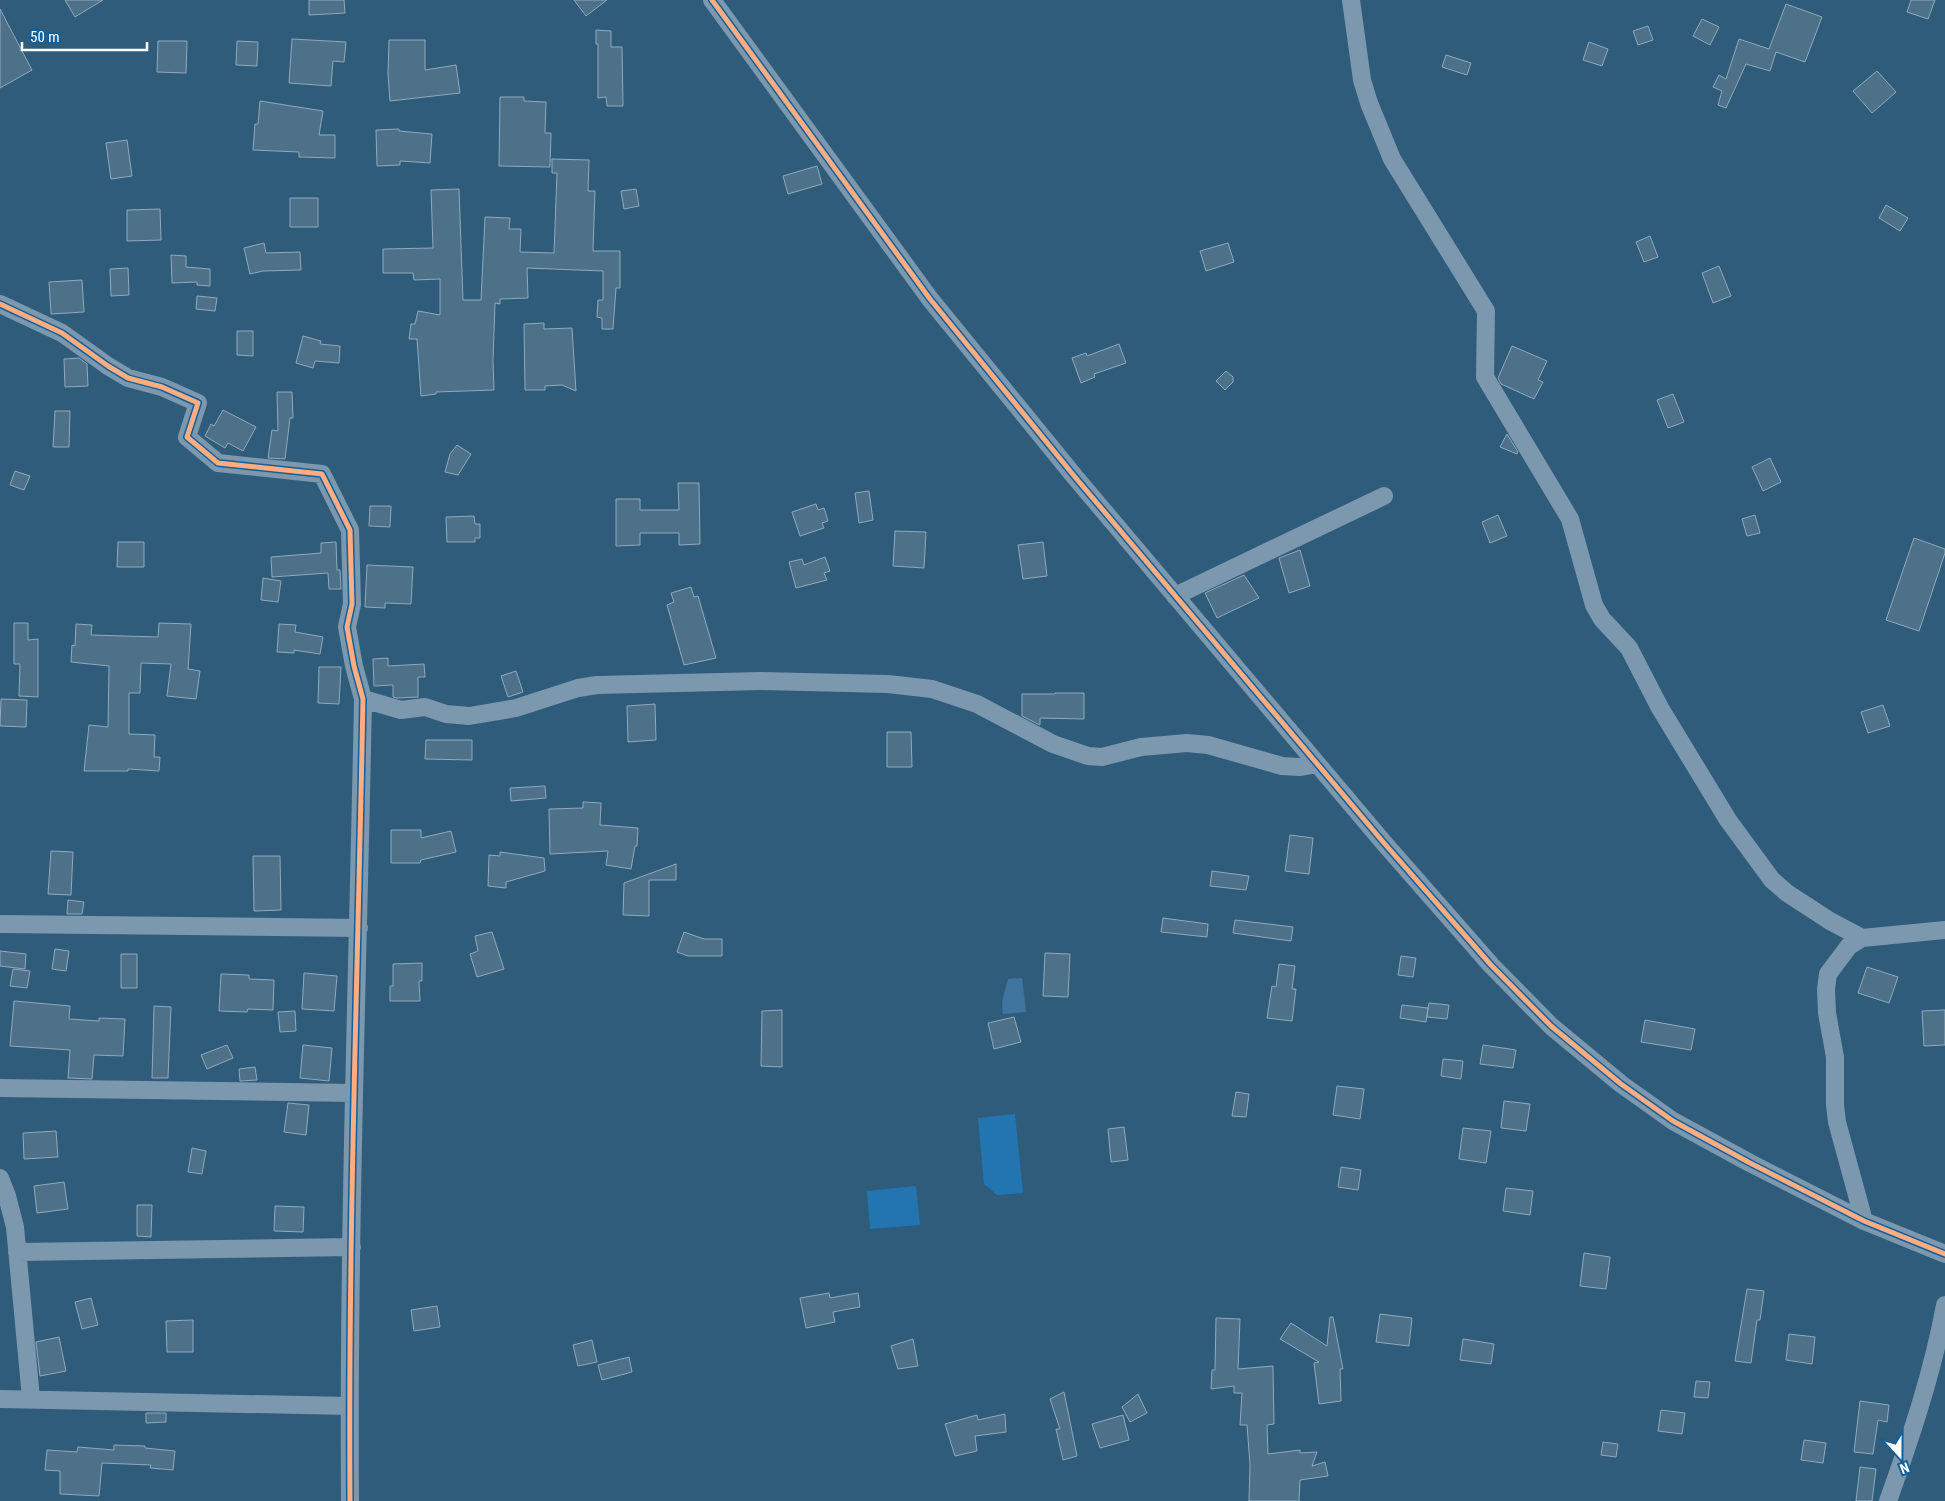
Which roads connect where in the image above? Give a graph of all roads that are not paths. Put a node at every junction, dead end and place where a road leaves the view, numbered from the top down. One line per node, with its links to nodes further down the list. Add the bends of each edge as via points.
1 (712, 0): 5 (street, via 930,299)
2 (1351, 0): 11 (street, via 1362,80 1369,103 1392,159 1486,311 1485,377 1570,519 1594,605 1602,619 1629,648 1660,708 1728,820 1772,880 1787,894)
3 (0, 304): 6 (street, via 62,333 128,378 162,387 198,402 187,437 218,463 322,474 350,530 352,604 347,627)
4 (1384, 496): 5 (street)
5 (1175, 596): 7 (street)
6 (363, 699): 7 (street, via 401,710 425,708 469,716 516,708 598,684 761,681 888,684 932,689 977,704 1053,744 1088,756 1102,757 1141,748 1187,743 1282,766); 9 (street)
7 (1317, 764): 15 (street, via 1491,965 1551,1026 1621,1084 1673,1120 1750,1164)
8 (0, 924): 9 (street)
9 (359, 928): 13 (street)
10 (1945, 930): 11 (street)
11 (1862, 938): 15 (street, via 1849,946 1837,960 1828,974 1826,989 1835,1057 1837,1122)
12 (0, 1088): 13 (street)
13 (354, 1093): 16 (street)
14 (0, 1178): 17 (street, via 7,1196)
15 (1864, 1221): 18 (street)
16 (352, 1247): 17 (street); 22 (street)
17 (17, 1252): 20 (street)
18 (1945, 1254)
19 (1945, 1305): 24 (street, via 1916,1420)
20 (31, 1398): 21 (street); 22 (street)
21 (0, 1399)
22 (349, 1406): 23 (street)
23 (350, 1501)
24 (1888, 1501)

